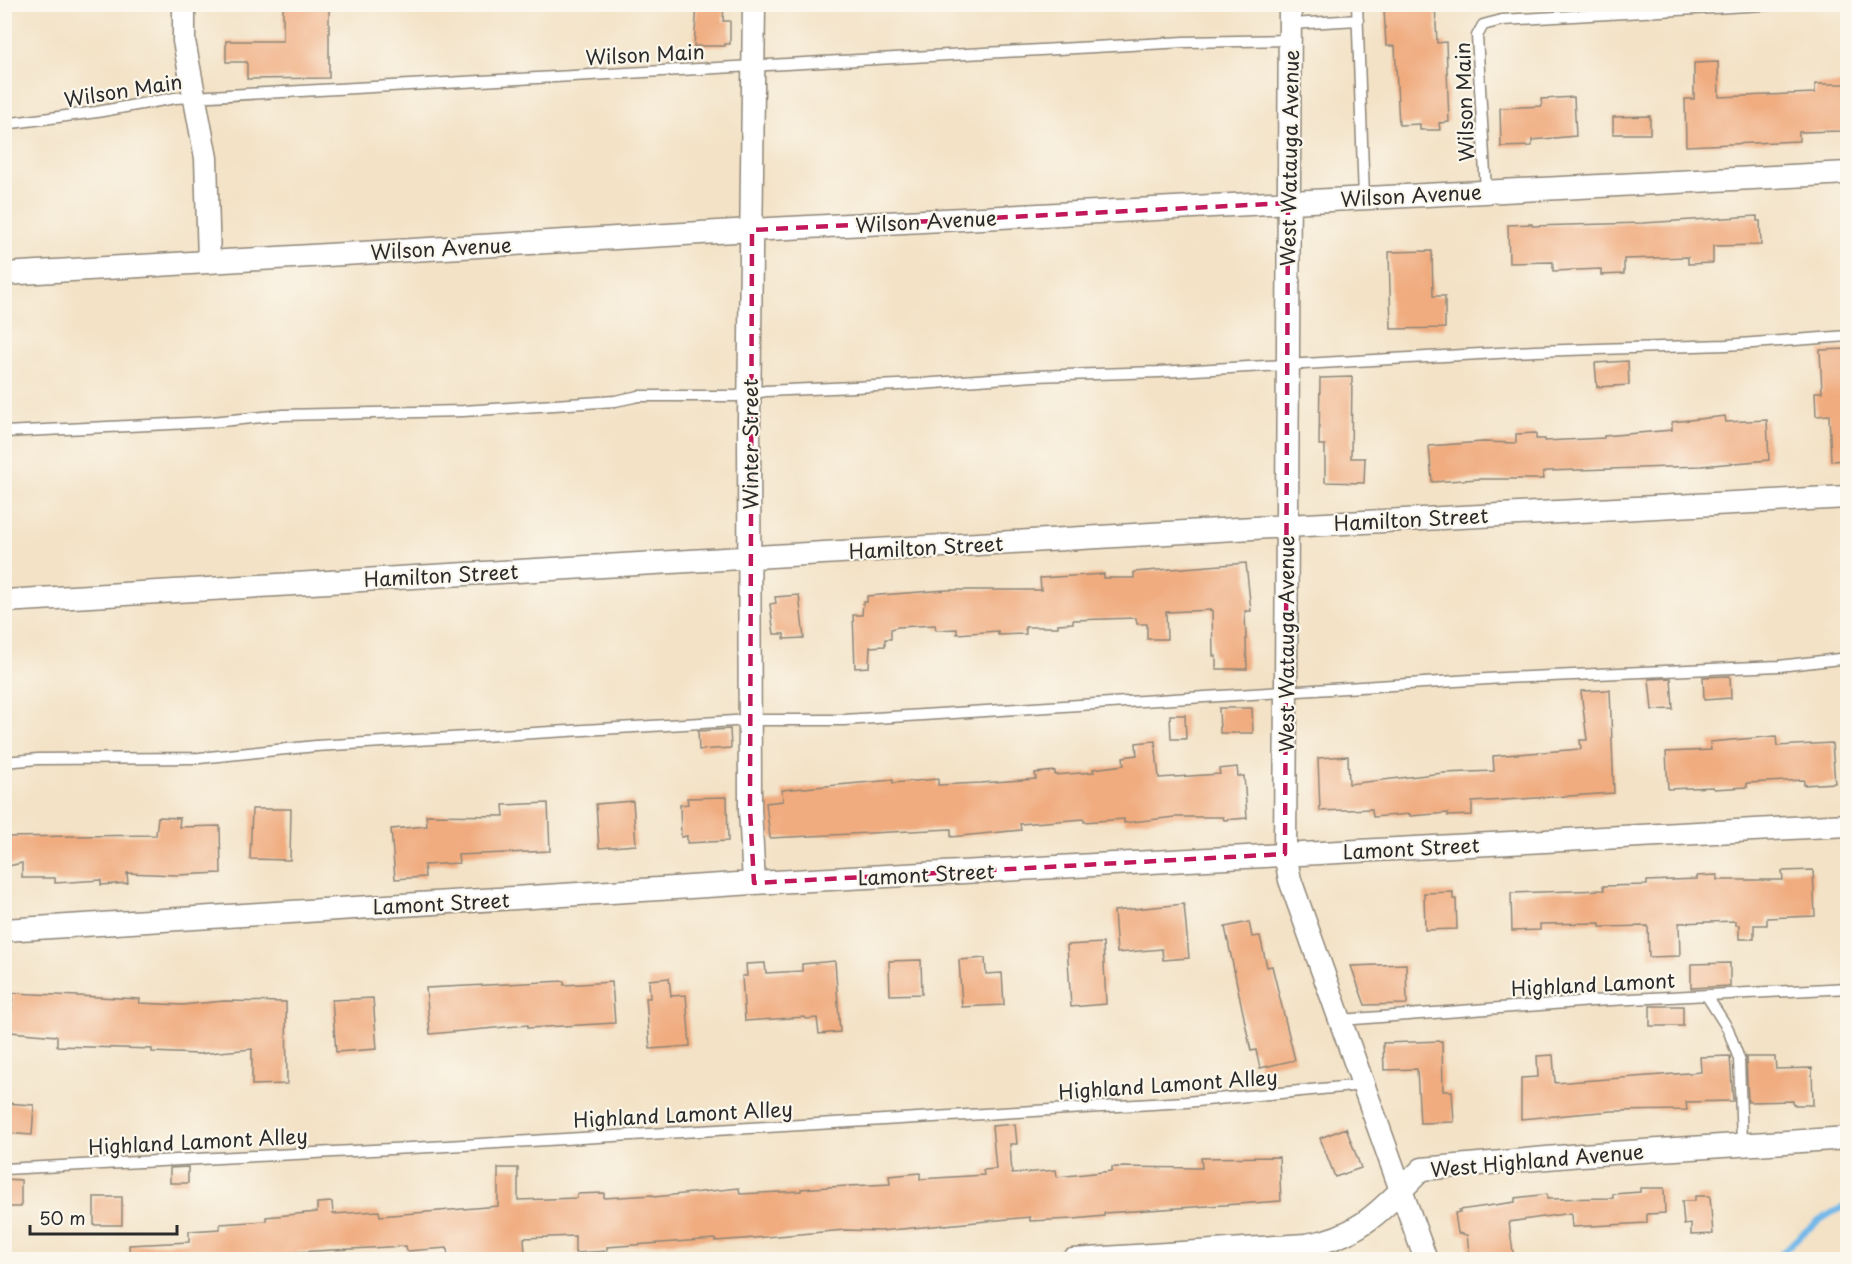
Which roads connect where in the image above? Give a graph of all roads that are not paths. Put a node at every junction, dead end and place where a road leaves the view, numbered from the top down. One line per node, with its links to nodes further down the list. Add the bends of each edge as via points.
1 (184, 4): 8 (street, via 184,41)
2 (754, 4): 7 (street, Winter Street)
3 (1357, 4): 5 (lane)
4 (1782, 4): 11 (lane, Wilson Main, via 1483,25 1477,36)
5 (1358, 21): 6 (lane, Wilson Main); 12 (lane)
6 (1290, 23): 7 (lane, Wilson Main, via 1184,42); 13 (street, West Watauga Avenue)
7 (753, 66): 8 (lane, Wilson Main); 14 (street, Winter Street)
8 (193, 98): 9 (lane, Wilson Main); 15 (street, via 206,158)
9 (4, 124)
10 (1848, 173): 11 (street, Wilson Avenue)
11 (1486, 191): 12 (street, Wilson Avenue)
12 (1364, 198): 13 (street, Wilson Avenue)
13 (1288, 203): 14 (street, Wilson Avenue); 18 (street, West Watauga Avenue)
14 (752, 230): 15 (street, Wilson Avenue); 19 (street, Winter Street)
15 (209, 262): 16 (street, Wilson Avenue)
16 (4, 274)
17 (1848, 336): 18 (lane)
18 (1287, 364): 19 (lane); 22 (street, West Watauga Avenue)
19 (750, 394): 20 (lane, via 639,396 464,411 283,415); 23 (street, Winter Street)
20 (4, 432)
21 (1848, 497): 22 (street, Hamilton Street)
22 (1287, 526): 23 (street, Hamilton Street); 26 (street, West Watauga Avenue)
23 (751, 557): 24 (street, Hamilton Street); 27 (street, Winter Street)
24 (4, 601)
25 (1848, 658): 26 (lane, via 1779,666)
26 (1286, 691): 27 (lane, via 844,720); 30 (street, West Watauga Avenue)
27 (751, 720): 28 (lane, via 316,746 200,758); 31 (street, Winter Street)
28 (4, 762)
29 (1848, 825): 30 (street, Lamont Street)
30 (1285, 854): 31 (street, Lamont Street); 35 (street, West Watauga Avenue, via 1290,880)
31 (754, 883): 32 (street, Lamont Street)
32 (4, 930)
33 (1848, 988): 34 (lane, Highland Lamont)
34 (1707, 996): 35 (lane, Highland Lamont); 38 (lane, via 1728,1029 1739,1059)
35 (1341, 1020): 36 (street, West Watauga Avenue)
36 (1364, 1085): 39 (lane, Highland Lamont Alley, via 1175,1102); 40 (street, West Watauga Avenue)
37 (1848, 1138): 38 (street, West Highland Avenue)
38 (1742, 1144): 40 (street, West Highland Avenue, via 1422,1169)
39 (4, 1169)
40 (1402, 1189): 41 (street, West Highland Avenue, via 1380,1212 1331,1241); 42 (street, West Watauga Avenue)
41 (1073, 1260)
42 (1426, 1260)

